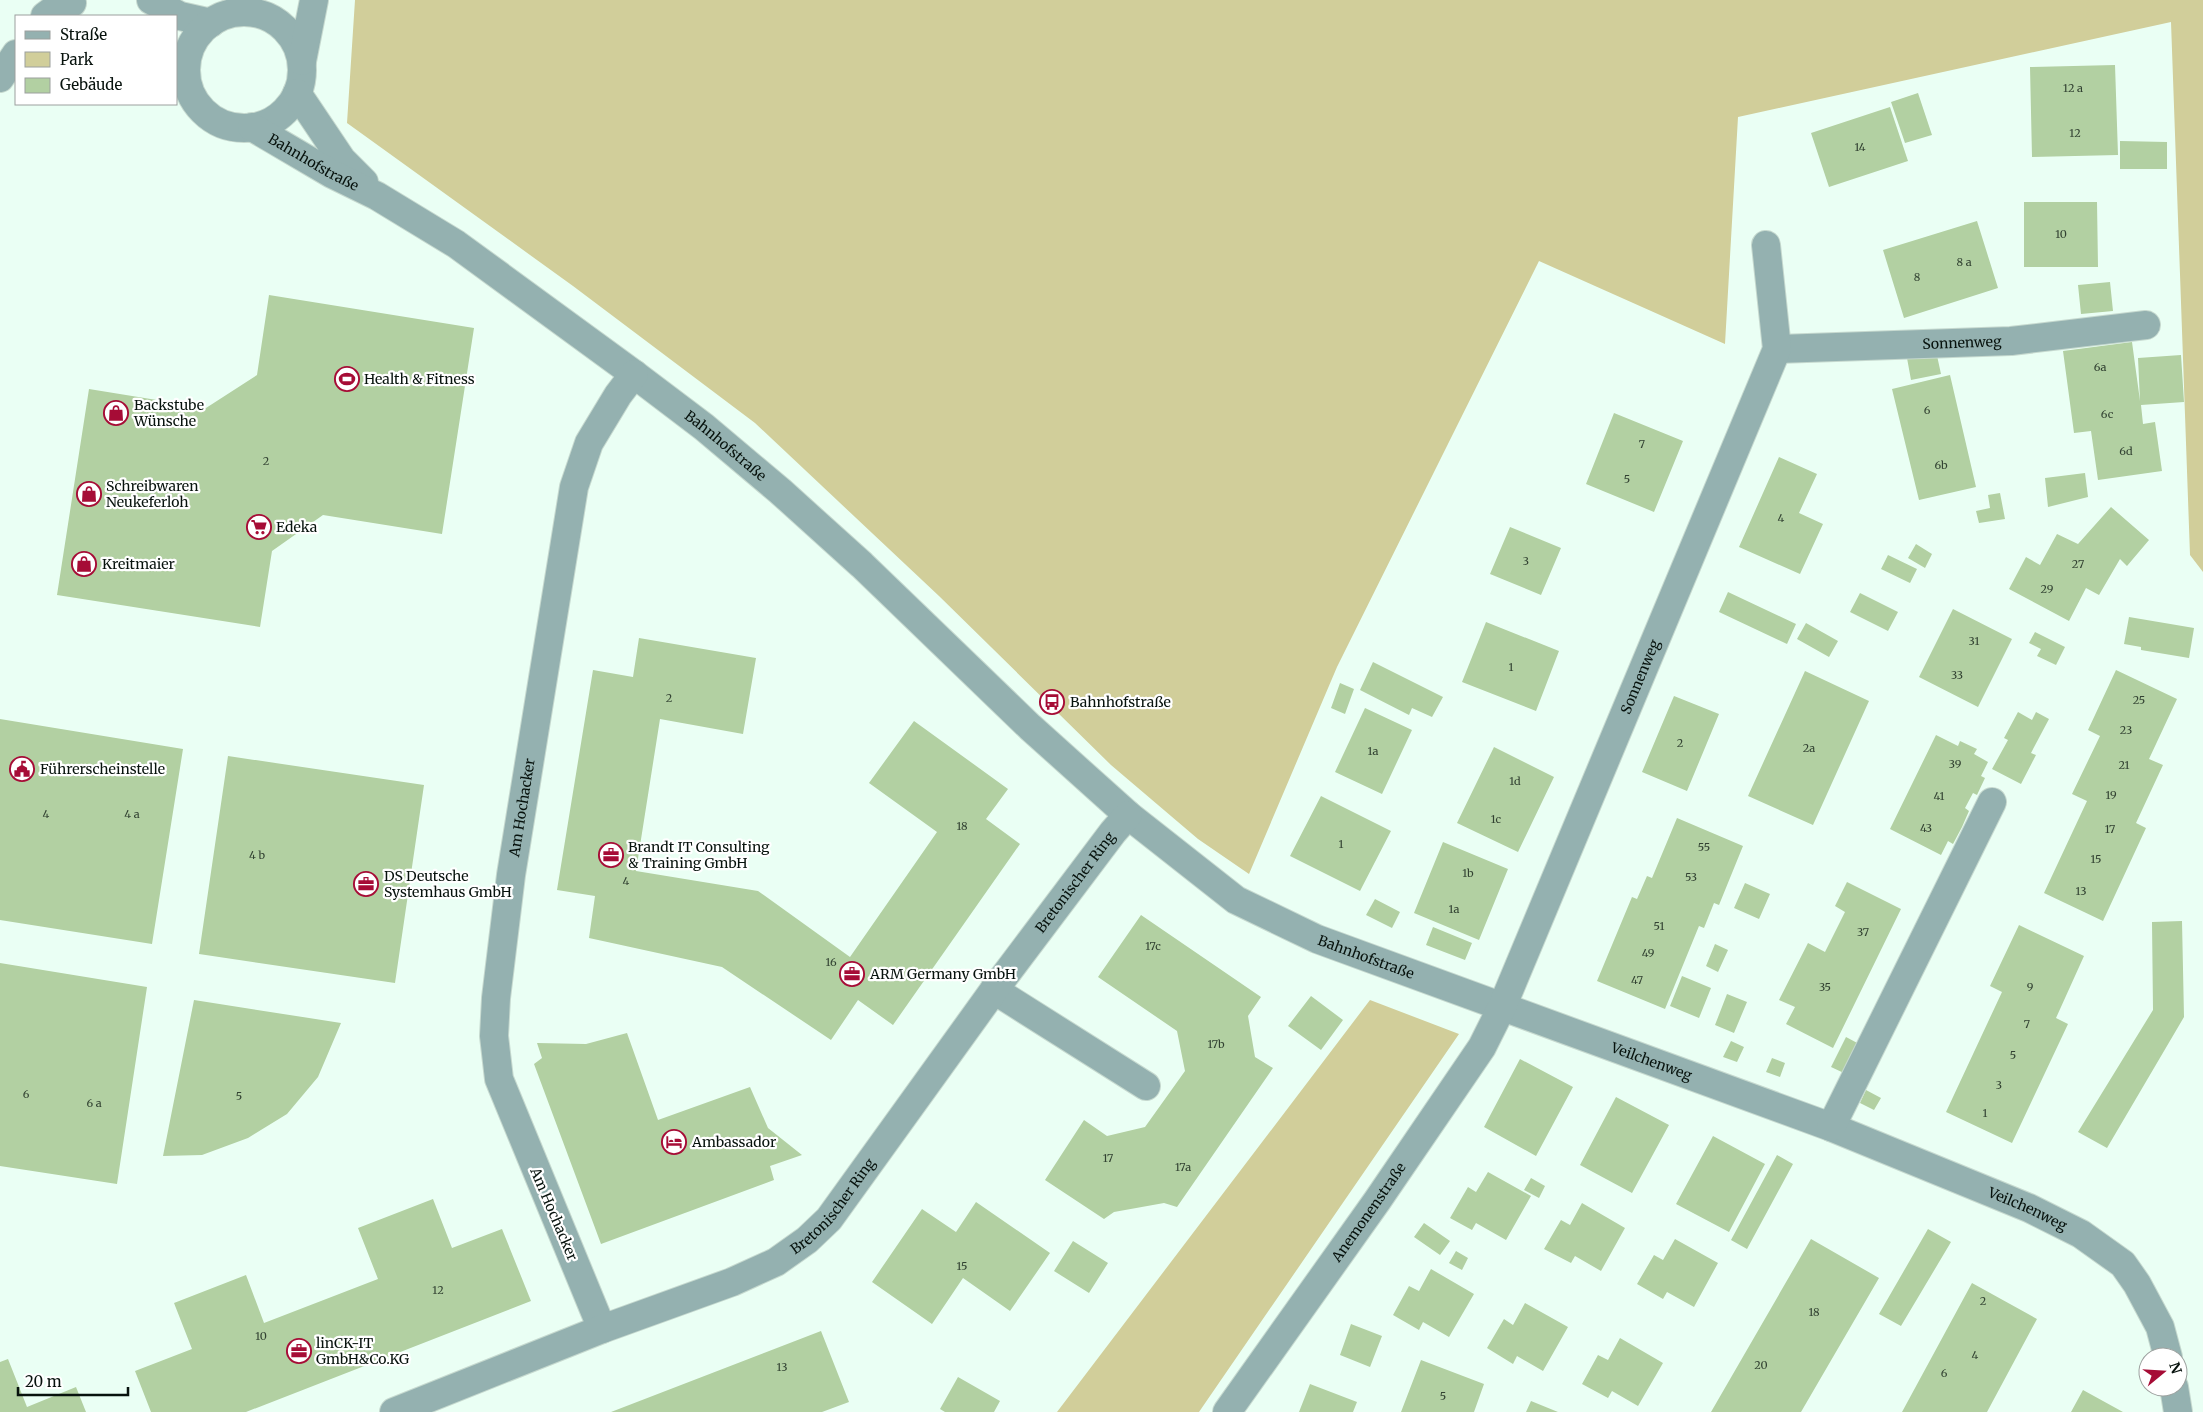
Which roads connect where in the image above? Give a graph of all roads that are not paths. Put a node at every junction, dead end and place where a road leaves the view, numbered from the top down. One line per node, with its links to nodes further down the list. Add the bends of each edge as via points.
1 (151, 0): 6 (street, via 180,16)
2 (314, 0): 8 (street)
3 (77, 6): 5 (street, via 53,10)
4 (260, 6): 6 (street, Bahnhofstraße, via 224,15); 8 (street, Bahnhofstraße, via 285,29 296,44)
5 (46, 15)
6 (211, 23): 10 (street, Bahnhofstraße, via 192,46)
7 (15, 56): 9 (street)
8 (302, 61): 11 (street, Bahnhofstraße)
9 (0, 78)
10 (184, 84): 12 (street, Bahnhofstraße, via 208,116 236,128)
11 (297, 93): 12 (street, Bahnhofstraße, via 279,116 266,124); 13 (street, Bahnhofstraße, via 342,160)
12 (252, 127): 13 (street, Bahnhofstraße)
13 (377, 196): 17 (street, Bahnhofstraße, via 456,244)
14 (1766, 245): 16 (street, Sonnenweg)
15 (2146, 325): 16 (street, Sonnenweg, via 2011,341)
16 (1777, 348): 21 (street, Sonnenweg)
17 (634, 374): 19 (street, Bahnhofstraße, via 780,491); 24 (street, Am Hochacker, via 589,444 574,487 511,875 494,1036 499,1079)
18 (1992, 802): 23 (street)
19 (1128, 815): 20 (street, Bretonischer Ring); 21 (street, Bahnhofstraße, via 1236,900 1274,920)
20 (994, 990): 22 (street); 24 (street, Bretonischer Ring, via 829,1219 807,1240 776,1262 732,1282)
21 (1502, 1007): 23 (street, Veilchenweg); 27 (street, Anemonenstraße, via 1482,1047 1444,1104)
22 (1146, 1086)
23 (1831, 1127): 25 (street, Veilchenweg, via 2029,1208 2080,1234 2123,1264 2160,1327)
24 (602, 1329): 26 (street, Bretonischer Ring)
25 (2165, 1347)
26 (394, 1412)
27 (1227, 1412)

